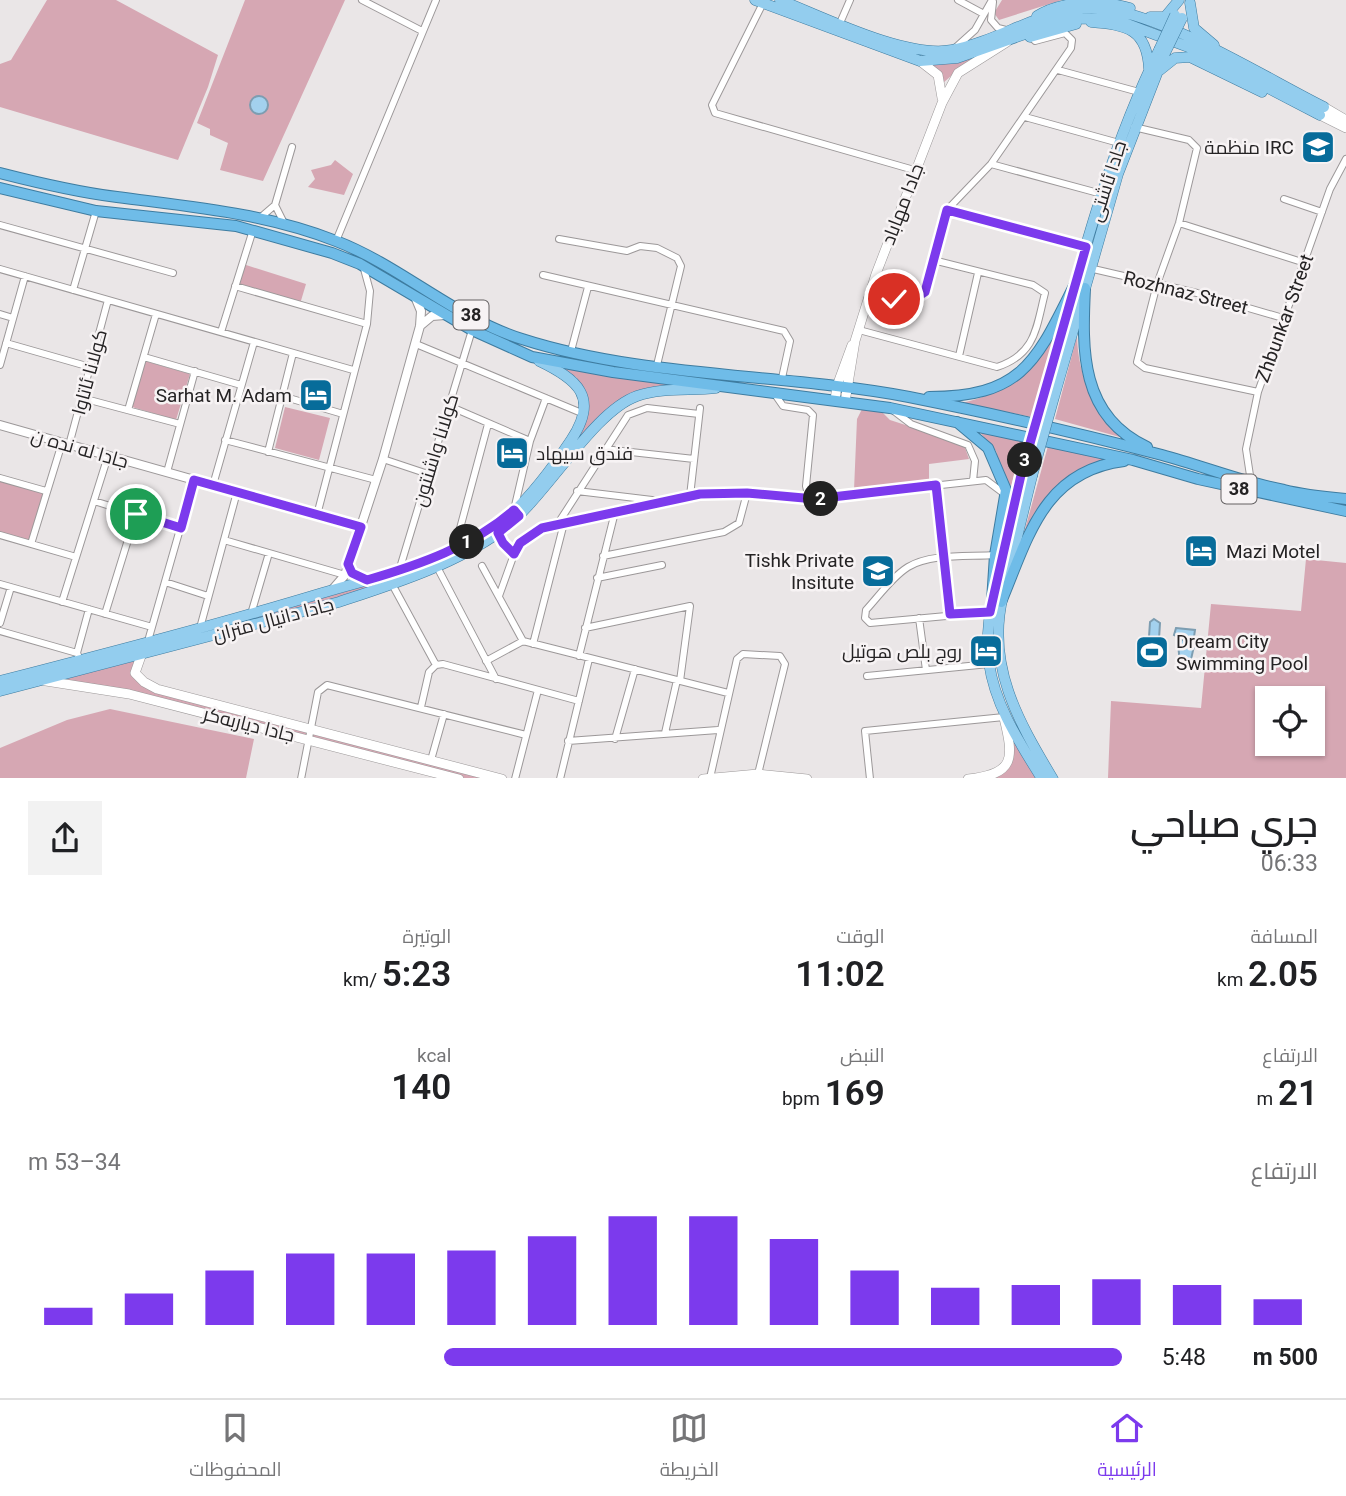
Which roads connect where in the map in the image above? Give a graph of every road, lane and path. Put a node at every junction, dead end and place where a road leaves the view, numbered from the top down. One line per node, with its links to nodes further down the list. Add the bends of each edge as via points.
1 (362, 0): 14 (street)
2 (436, 0): 14 (street)
3 (779, 0): 13 (main road)
4 (850, 0): 13 (street)
5 (958, 0): 10 (street)
6 (993, 0): 10 (street); 15 (street, via 991,20)
7 (759, 1): 18 (main road); 32 (street, via 712,105 715,113)
8 (1107, 1): 9 (main road, via 1155,19); 12 (main road, via 1059,5)
9 (1185, 1): 20 (main road, جادا ئاشتی, bridge); 23 (main road, via 1192,24 1203,37 1282,78)
10 (982, 13): 17 (street, via 975,30)
11 (1133, 20): 12 (main road, via 1104,9 1075,9); 15 (main road, via 1079,17); 23 (main road)
12 (1028, 21): 15 (main road)
13 (840, 23): 17 (main road, via 921,51)
14 (422, 31): 47 (street)
15 (1013, 35): 16 (main road); 17 (main road); 18 (main road, via 957,58); 22 (main road, جادا مهاباد, via 995,52 958,73)
16 (1031, 37): 19 (street, via 1035,41 1065,33 1070,36 1071,48); 20 (main road, via 1088,22 1120,27 1144,42)
17 (952, 50)
18 (920, 61): 22 (main road, via 938,75)
19 (1058, 70): 21 (street); 24 (street)
20 (1152, 73): 21 (main road, جادا ئاشتی); 23 (main road, via 1175,58 1190,57 1276,99); 26 (main road, جادا ئاشتی)
21 (1139, 92): 28 (main road, جادا ئاشتی)
22 (942, 103): 32 (main road, جادا مهاباد)
23 (1322, 111): 25 (main road); 27 (main road)
24 (1025, 117): 28 (street); 31 (street)
25 (1346, 120)
26 (1134, 127): 42 (street, via 1195,143 1197,155); 53 (main road, جادا ئاشتی)
27 (1346, 128)
28 (1119, 143): 35 (main road, جادا ئاشتی)
29 (292, 148): 37 (street)
30 (1346, 159): 40 (street, Zhbunkar Street)
31 (991, 164): 35 (street); 38 (street)
32 (914, 170): 56 (main road, جادا مهاباد)
33 (0, 173): 41 (highway, 38, via 75,191)
34 (0, 188): 39 (highway, 38)
35 (1102, 194): 48 (main road, جادا ئاشتی)
36 (1284, 199): 40 (street)
37 (275, 205): 41 (street); 44 (street, via 280,219)
38 (947, 210): 48 (street); 50 (street)
39 (96, 211): 45 (highway, 38, via 195,219); 49 (street)
40 (1322, 212): 51 (street, Zhbunkar Street)
41 (261, 217): 44 (highway, 38)
42 (1179, 223): 51 (street); 60 (street)
43 (0, 225): 49 (street)
44 (290, 226): 47 (highway, 38)
45 (253, 230): 52 (highway, 38); 62 (street)
46 (559, 239): 67 (street, via 627,251 640,246 657,248 677,258 681,266)
47 (336, 241): 81 (highway, 38, via 518,338)
48 (1086, 247): 61 (main road, جادا ئاشتی)
49 (85, 250): 55 (street); 64 (street)
50 (933, 260): 56 (street, via 925,292 914,299 885,295); 57 (street)
51 (1305, 262): 72 (street, Zhbunkar Street)
52 (363, 267): 65 (highway, 38); 73 (street, via 370,291)
53 (1089, 268): 60 (street, Rozhnaz Street); 61 (main road, جادا ئاشتی)
54 (0, 269): 59 (street)
55 (173, 273)
56 (876, 274): 76 (main road, جادا مهاباد)
57 (978, 274): 84 (street); 84 (street, via 1033,285 1045,293 1033,340 1022,355 996,367)
58 (543, 275): 63 (street)
59 (25, 276): 64 (street); 71 (street)
60 (1157, 284): 72 (street, Rozhnaz Street); 97 (street, via 1136,357 1140,366)
61 (1080, 285): 99 (highway, via 1042,347 1006,382 976,395); 118 (highway, via 1083,352 1099,402 1126,434); 177 (main road, جادا ئاشتی, bridge)
62 (235, 286): 73 (street); 77 (street)
63 (588, 287): 67 (street); 81 (street)
64 (73, 290): 66 (street)
65 (414, 296): 70 (highway, 38); 74 (street, via 421,311)
66 (108, 300): 69 (street); 89 (street, كولانا ئاتاوا)
67 (670, 307): 88 (street); 92 (street, via 786,333 790,341)
68 (0, 314): 71 (street)
69 (156, 314): 77 (street); 83 (street)
70 (446, 315): 74 (street, via 432,316); 75 (highway, 38)
71 (13, 318): 79 (street)
72 (1283, 318): 97 (street, Zhbunkar Street)
73 (367, 324): 90 (street)
74 (420, 326): 80 (street)
75 (472, 330): 85 (highway, 38); 86 (street, كولانا واشنتون)
76 (859, 330): 84 (street); 94 (main road, جادا مهاباد)
77 (221, 332): 78 (street)
78 (254, 342): 82 (street); 93 (street)
79 (6, 343): 87 (street); 89 (street)
80 (416, 344): 86 (street); 120 (street)
81 (571, 351): 88 (highway, 38)
82 (293, 353): 90 (street); 98 (street)
83 (144, 356): 91 (street); 105 (street)
84 (959, 356)
85 (532, 357): 95 (highway, 38); 107 (main road, via 566,374 579,387)
86 (461, 363): 101 (street); 103 (street, كولانا واشنتون)
87 (0, 365)
88 (657, 365): 92 (highway, 38)
89 (90, 367): 100 (street, كولانا ئاتاوا)
90 (353, 370): 106 (street)
91 (195, 371): 93 (street); 109 (street)
92 (782, 379): 94 (highway, 38)
93 (241, 385): 112 (street)
94 (842, 386): 99 (highway, 38); 102 (main road, جادا مهاباد)
95 (732, 387): 96 (highway, 38); 144 (main road, جادا دانيال متران, via 658,390 634,397 602,421)
96 (774, 392): 102 (highway, 38); 137 (street, via 783,406 813,415 806,486)
97 (1258, 392): 129 (street, Zhbunkar Street, via 1246,449)
98 (282, 396): 106 (street); 116 (street)
99 (908, 397): 118 (highway, 38)
100 (82, 398): 105 (street); 114 (street, كولانا ئاتاوا)
101 (546, 398): 107 (street); 113 (street)
102 (840, 401): 104 (highway, 38)
103 (449, 405): 110 (street); 124 (street, كولانا واشنتون)
104 (890, 408): 108 (highway, 38); 128 (street, via 911,424 968,445 975,456)
105 (128, 410): 109 (street)
106 (343, 414): 122 (street)
107 (584, 414): 144 (main road, جادا دانيال متران, via 560,457)
108 (955, 421): 121 (highway, 38); 139 (highway, via 988,448 1004,481)
109 (180, 424): 123 (street)
110 (488, 424): 113 (street); 154 (street)
111 (0, 425): 114 (street, جادا له نده ن)
112 (225, 440): 116 (street); 130 (street)
113 (530, 441): 144 (street)
114 (66, 444): 117 (street, جادا له نده ن); 132 (street, كولانا ئاتاوا)
115 (604, 450): 119 (street); 119 (street, via 633,412 647,408 699,411); 133 (street)
116 (268, 452): 122 (street)
117 (108, 456): 123 (street, جادا له نده ن); 140 (street)
118 (1165, 456): 129 (highway, 38)
119 (694, 458): 136 (street)
120 (383, 459): 124 (street); 127 (street)
121 (1133, 460): 142 (highway, 38, via 1209,482); 177 (highway, via 1088,471 1050,497)
122 (329, 469): 127 (street); 146 (street)
123 (167, 472): 126 (street, جادا له نده ن)
124 (428, 474): 165 (street, كولانا واشنتون)
125 (0, 478): 132 (street)
126 (194, 480): 130 (street, جادا له نده ن); 149 (street)
127 (376, 480): 148 (street)
128 (973, 481): 131 (street); 139 (street, via 992,482)
129 (1251, 482): 138 (highway, 38)
130 (213, 485): 134 (street, جادا له نده ن)
131 (936, 485): 137 (street); 160 (street)
132 (46, 491): 153 (street, كولانا ئاتاوا)
133 (578, 491): 141 (street); 147 (street)
134 (237, 492): 146 (street, جادا له نده ن); 152 (street)
135 (747, 493): 136 (street); 137 (street); 158 (street, via 739,523 724,533)
136 (690, 496): 141 (street)
137 (809, 499)
138 (1346, 499)
139 (1005, 500): 157 (highway)
140 (94, 501): 145 (street); 159 (street)
141 (659, 501): 143 (street)
142 (1346, 511)
143 (615, 512): 147 (street); 158 (street)
144 (517, 513): 150 (main road, جادا دانيال متران); 154 (main road, جادا دانيال متران)
145 (136, 514): 149 (street); 179 (street)
146 (317, 515): 148 (street, جادا له نده ن)
147 (561, 524): 156 (street, via 530,534); 190 (street)
148 (361, 527): 161 (street)
149 (181, 528): 169 (street)
150 (498, 533): 156 (street); 162 (main road, جادا دانيال متران)
151 (0, 535): 153 (street)
152 (224, 540): 155 (street); 174 (street)
153 (31, 544): 159 (street)
154 (455, 547): 165 (main road, جادا دانيال متران)
155 (268, 553): 166 (street); 180 (street)
156 (514, 554): 175 (street)
157 (995, 555): 160 (street); 177 (highway)
158 (603, 556): 167 (street)
159 (76, 557): 176 (street)
160 (944, 558): 181 (street); 182 (street, via 906,568 866,610 865,618 870,623)
161 (348, 564): 166 (street); 168 (street, via 352,573)
162 (436, 565): 171 (main road, جادا دانيال متران); 195 (street)
163 (662, 565): 167 (street)
164 (482, 566): 175 (street)
165 (399, 571): 168 (main road, جادا دانيال متران)
166 (345, 575): 173 (street)
167 (597, 578): 186 (street)
168 (367, 580): 173 (main road, جادا دانيال متران)
169 (165, 582): 174 (street); 184 (street)
170 (0, 584): 172 (street)
171 (392, 584): 191 (main road, جادا دانيال متران); 197 (street)
172 (10, 587): 176 (street); 183 (street)
173 (332, 591): 180 (main road, جادا دانيال متران)
174 (208, 596): 185 (street)
175 (499, 596): 189 (street)
176 (62, 602): 178 (street)
177 (995, 605): 181 (street); 196 (main road); 234 (main road, via 998,651 1008,696)
178 (89, 609): 179 (street); 192 (street)
179 (105, 614): 184 (street)
180 (251, 614): 185 (main road, جادا دانيال متران)
181 (950, 614): 182 (street)
182 (919, 618): 199 (street)
183 (0, 623)
184 (152, 627): 188 (street)
185 (200, 628): 188 (main road, جادا دانيال متران)
186 (585, 628): 193 (street); 202 (street, via 690,606)
187 (0, 631): 192 (street)
188 (148, 641): 192 (main road, جادا دانيال متران)
189 (523, 641): 190 (street); 195 (street)
190 (533, 644): 193 (street)
191 (142, 653): 204 (main road, جادا دانيال متران); 213 (main road, جادا دیاربه‌كر, via 135,673 150,686)
192 (79, 656): 203 (main road, جادا دانيال متران)
193 (579, 656): 194 (street)
194 (589, 659): 198 (street); 209 (street)
195 (486, 661): 201 (street)
196 (989, 664): 199 (street); 208 (main road)
197 (436, 665): 201 (street); 210 (street, via 429,672)
198 (635, 669): 202 (street); 217 (street)
199 (926, 670): 200 (street)
200 (867, 676)
201 (496, 680): 205 (street)
202 (678, 680): 207 (street); 215 (street)
203 (0, 681)
204 (38, 681): 206 (main road, جادا دانيال متران); 218 (main road, جادا دیاربه‌كر, via 106,689)
205 (538, 690): 209 (street); 216 (street)
206 (0, 691)
207 (728, 693): 214 (street); 222 (street, via 739,655 784,659)
208 (998, 696): 212 (main road); 233 (main road)
209 (579, 701): 219 (street)
210 (421, 707): 211 (street); 213 (street, via 327,685 318,692)
211 (444, 713): 216 (street); 220 (street)
212 (1004, 717): 231 (street, via 865,731); 232 (main road, via 1009,762 992,776)
213 (311, 729): 218 (street); 220 (main road, جادا دیاربه‌كر)
214 (718, 730): 215 (street); 229 (street)
215 (665, 733): 217 (street)
216 (526, 735): 227 (street)
217 (615, 739): 219 (street)
218 (309, 740): 221 (main road, جادا دیاربه‌كر); 223 (street)
219 (568, 741): 228 (street)
220 (432, 760): 226 (main road, جادا دیاربه‌كر)
221 (416, 768): 224 (street); 225 (main road, جادا دیاربه‌كر)
222 (758, 774): 229 (main road); 230 (main road)
223 (301, 778)
224 (413, 778)
225 (455, 778)
226 (498, 778)
227 (515, 778)
228 (560, 778)
229 (710, 778)
230 (797, 778)
231 (870, 778)
232 (976, 778)
233 (1041, 778)
234 (1052, 778)

